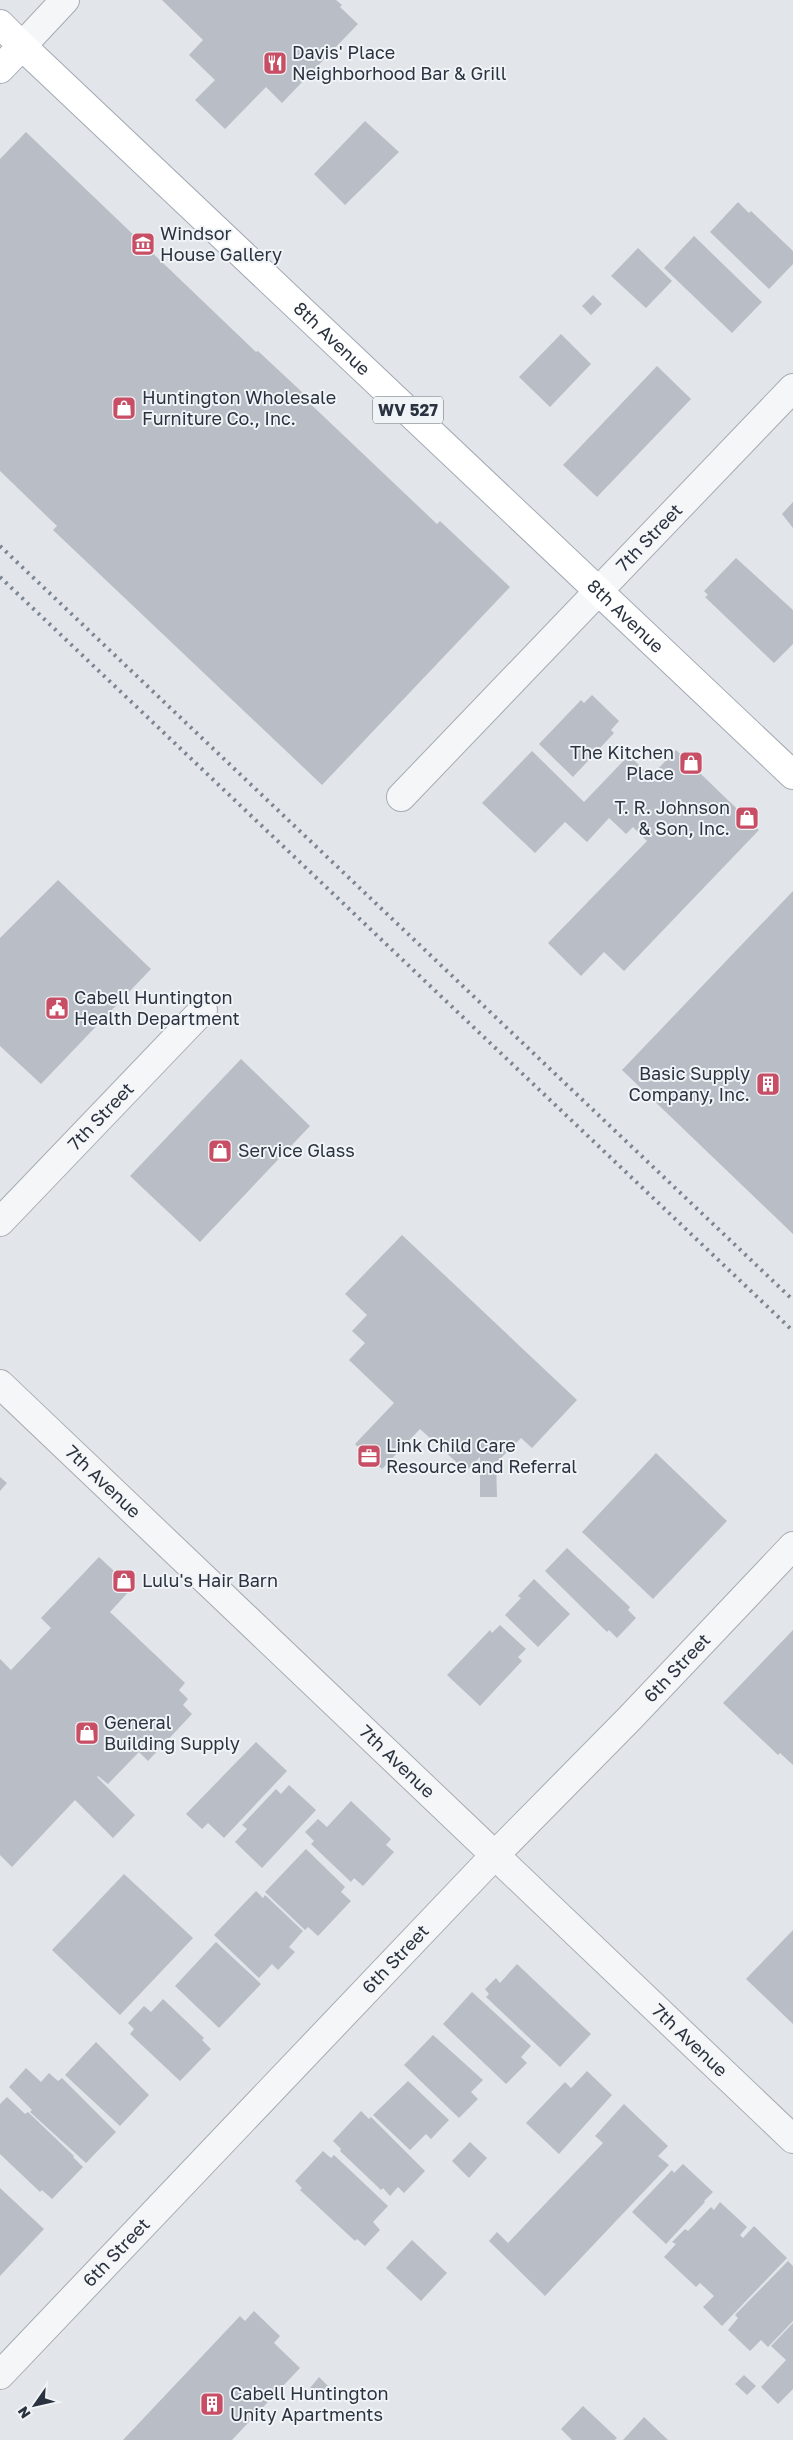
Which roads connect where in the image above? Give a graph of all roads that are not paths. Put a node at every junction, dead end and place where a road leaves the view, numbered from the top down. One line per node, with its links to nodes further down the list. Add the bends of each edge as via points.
1 (65, 0): 3 (street)
2 (0, 24): 3 (main road, 8th Avenue)
3 (22, 46): 4 (main road); 6 (main road, 8th Avenue / WV 527)
4 (0, 69)
5 (793, 388): 6 (street, 7th Street)
6 (599, 591): 7 (main road, 8th Avenue / WV 527); 8 (street, 7th Street)
7 (793, 775)
8 (401, 797)
9 (203, 1010): 10 (street, 7th Street)
10 (0, 1222)
11 (0, 1384): 13 (street, 7th Avenue)
12 (793, 1546): 13 (street, 6th Street)
13 (495, 1855): 14 (street, 7th Avenue); 15 (street, 6th Street)
14 (793, 2139)
15 (0, 2375)

